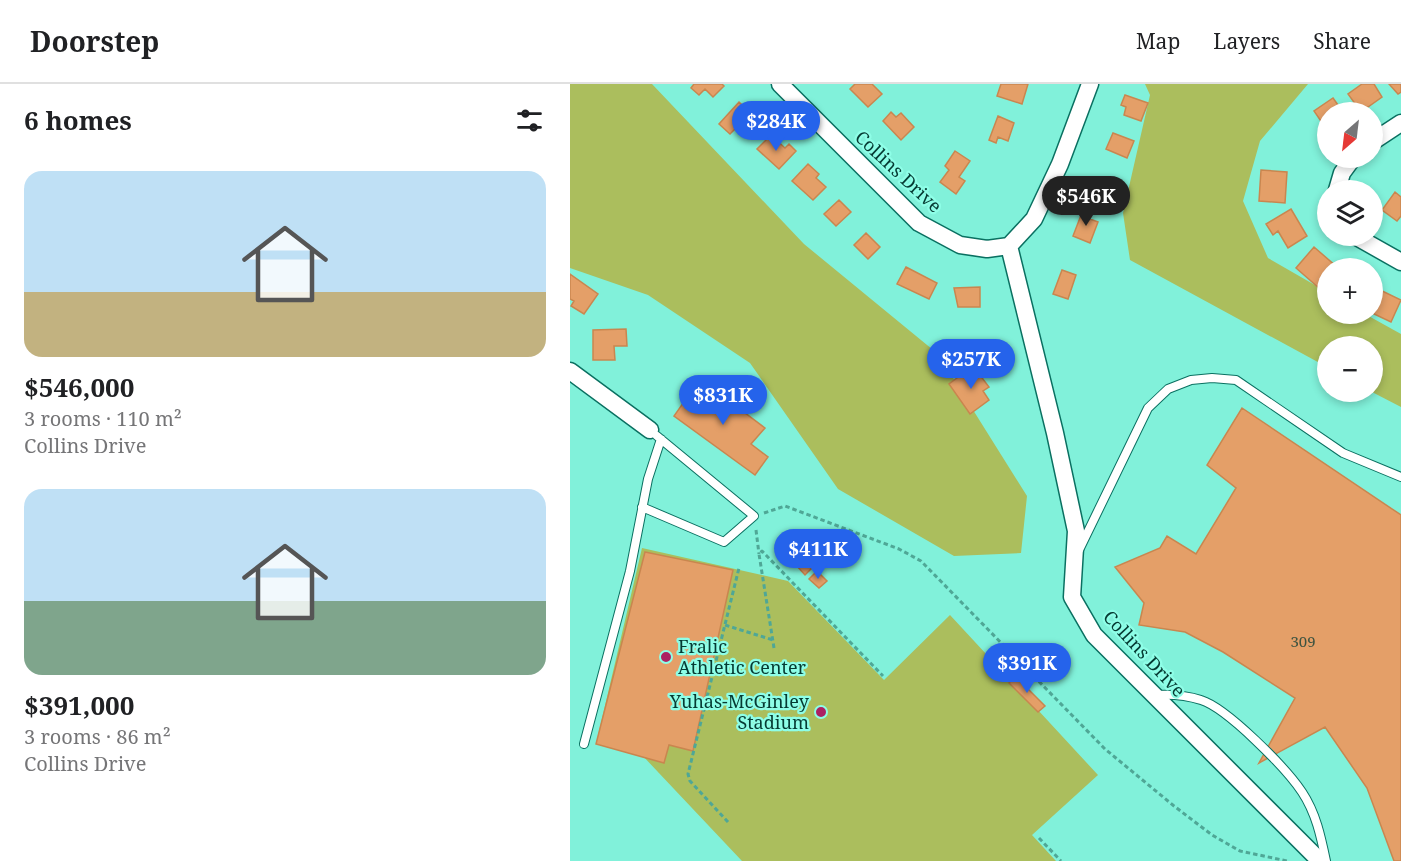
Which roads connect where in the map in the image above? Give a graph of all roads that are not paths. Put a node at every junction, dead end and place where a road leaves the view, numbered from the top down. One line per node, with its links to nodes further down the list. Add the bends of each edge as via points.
1 (780, 84): 5 (street, Collins Drive, via 918,223 960,245 987,249)
2 (1090, 84): 5 (street, via 1034,219)
3 (1401, 123): 4 (street)
4 (1383, 135)
5 (1009, 246): 12 (street, Collins Drive, via 1076,531)
6 (1373, 246): 7 (street)
7 (1401, 262)
8 (570, 370): 9 (street)
9 (655, 435): 11 (lane); 11 (lane, via 754,516 724,542)
10 (1401, 477): 12 (lane, via 1343,453 1236,380 1191,380 1168,389 1148,408)
11 (642, 507): 14 (lane, via 630,572)
12 (1074, 561): 13 (street, Collins Drive, via 1072,597 1094,635)
13 (1155, 695): 15 (street, Collins Drive); 16 (lane, via 1202,700 1244,729 1301,791 1315,818)
14 (584, 744)
15 (1320, 861)
16 (1326, 861)

